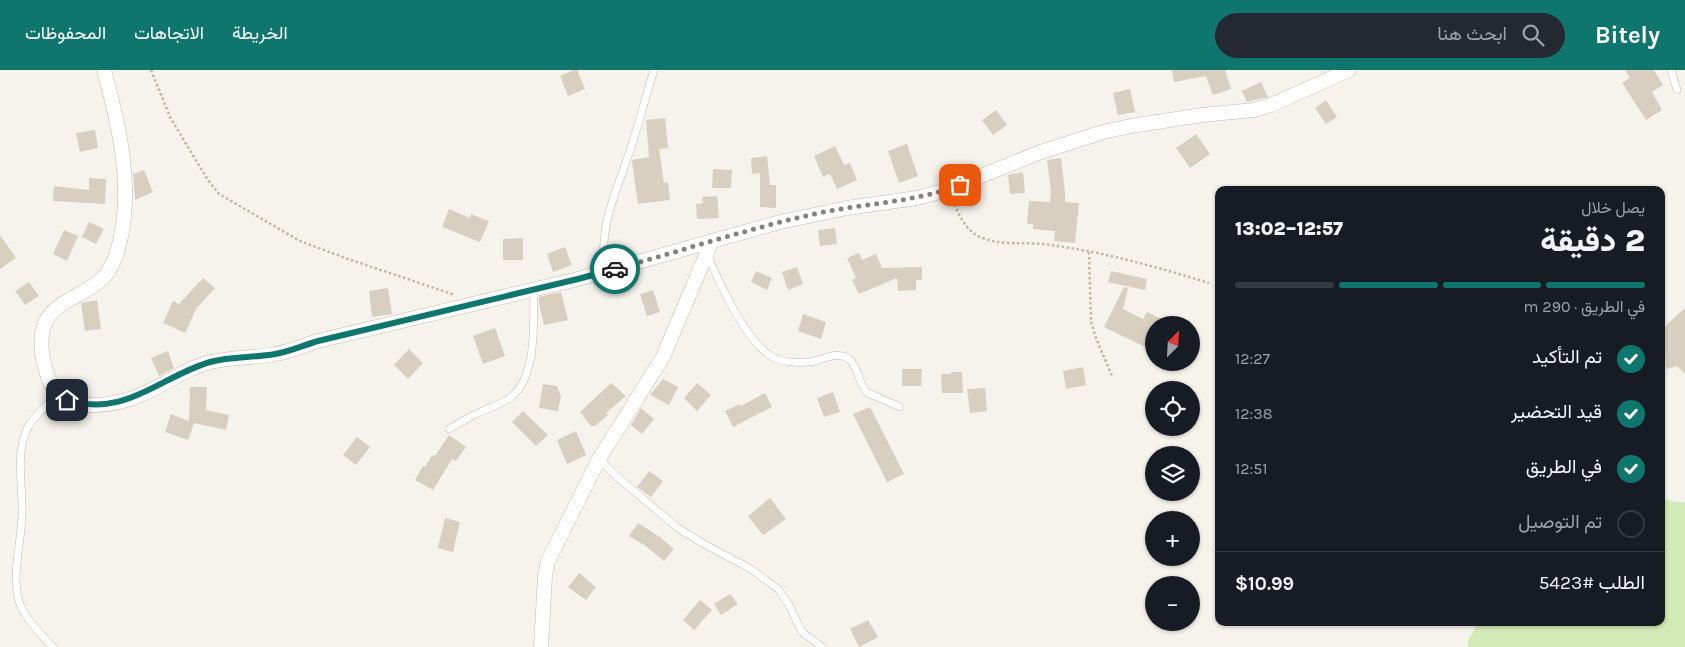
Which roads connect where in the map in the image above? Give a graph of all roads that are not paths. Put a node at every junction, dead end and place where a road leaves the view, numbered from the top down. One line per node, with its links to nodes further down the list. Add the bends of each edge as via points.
1 (104, 70): 9 (street, via 122,153 126,202 123,227 113,265 105,276 54,310 46,322 41,350 51,386)
2 (654, 70): 7 (lane, via 607,220 603,242)
3 (1349, 70): 6 (street, via 1272,105 1103,132 1038,153 946,190 762,227)
4 (1671, 70): 5 (lane)
5 (1677, 90)
6 (709, 248): 7 (street); 10 (lane, via 722,289 732,308 769,355 794,362 839,355 847,357 853,362 866,392); 12 (street, via 663,357)
7 (605, 272): 8 (street)
8 (534, 290): 9 (street, via 318,341 277,354 212,362 192,368 142,394 115,402 96,406 79,404); 11 (lane, via 530,364 518,390 497,405)
9 (57, 394): 13 (lane, via 27,428 24,439 16,588 19,603)
10 (900, 407)
11 (449, 429)
12 (599, 459): 14 (street, via 548,561); 15 (lane, via 678,528 751,569 778,589 802,632)
13 (53, 647)
14 (541, 647)
15 (822, 647)

